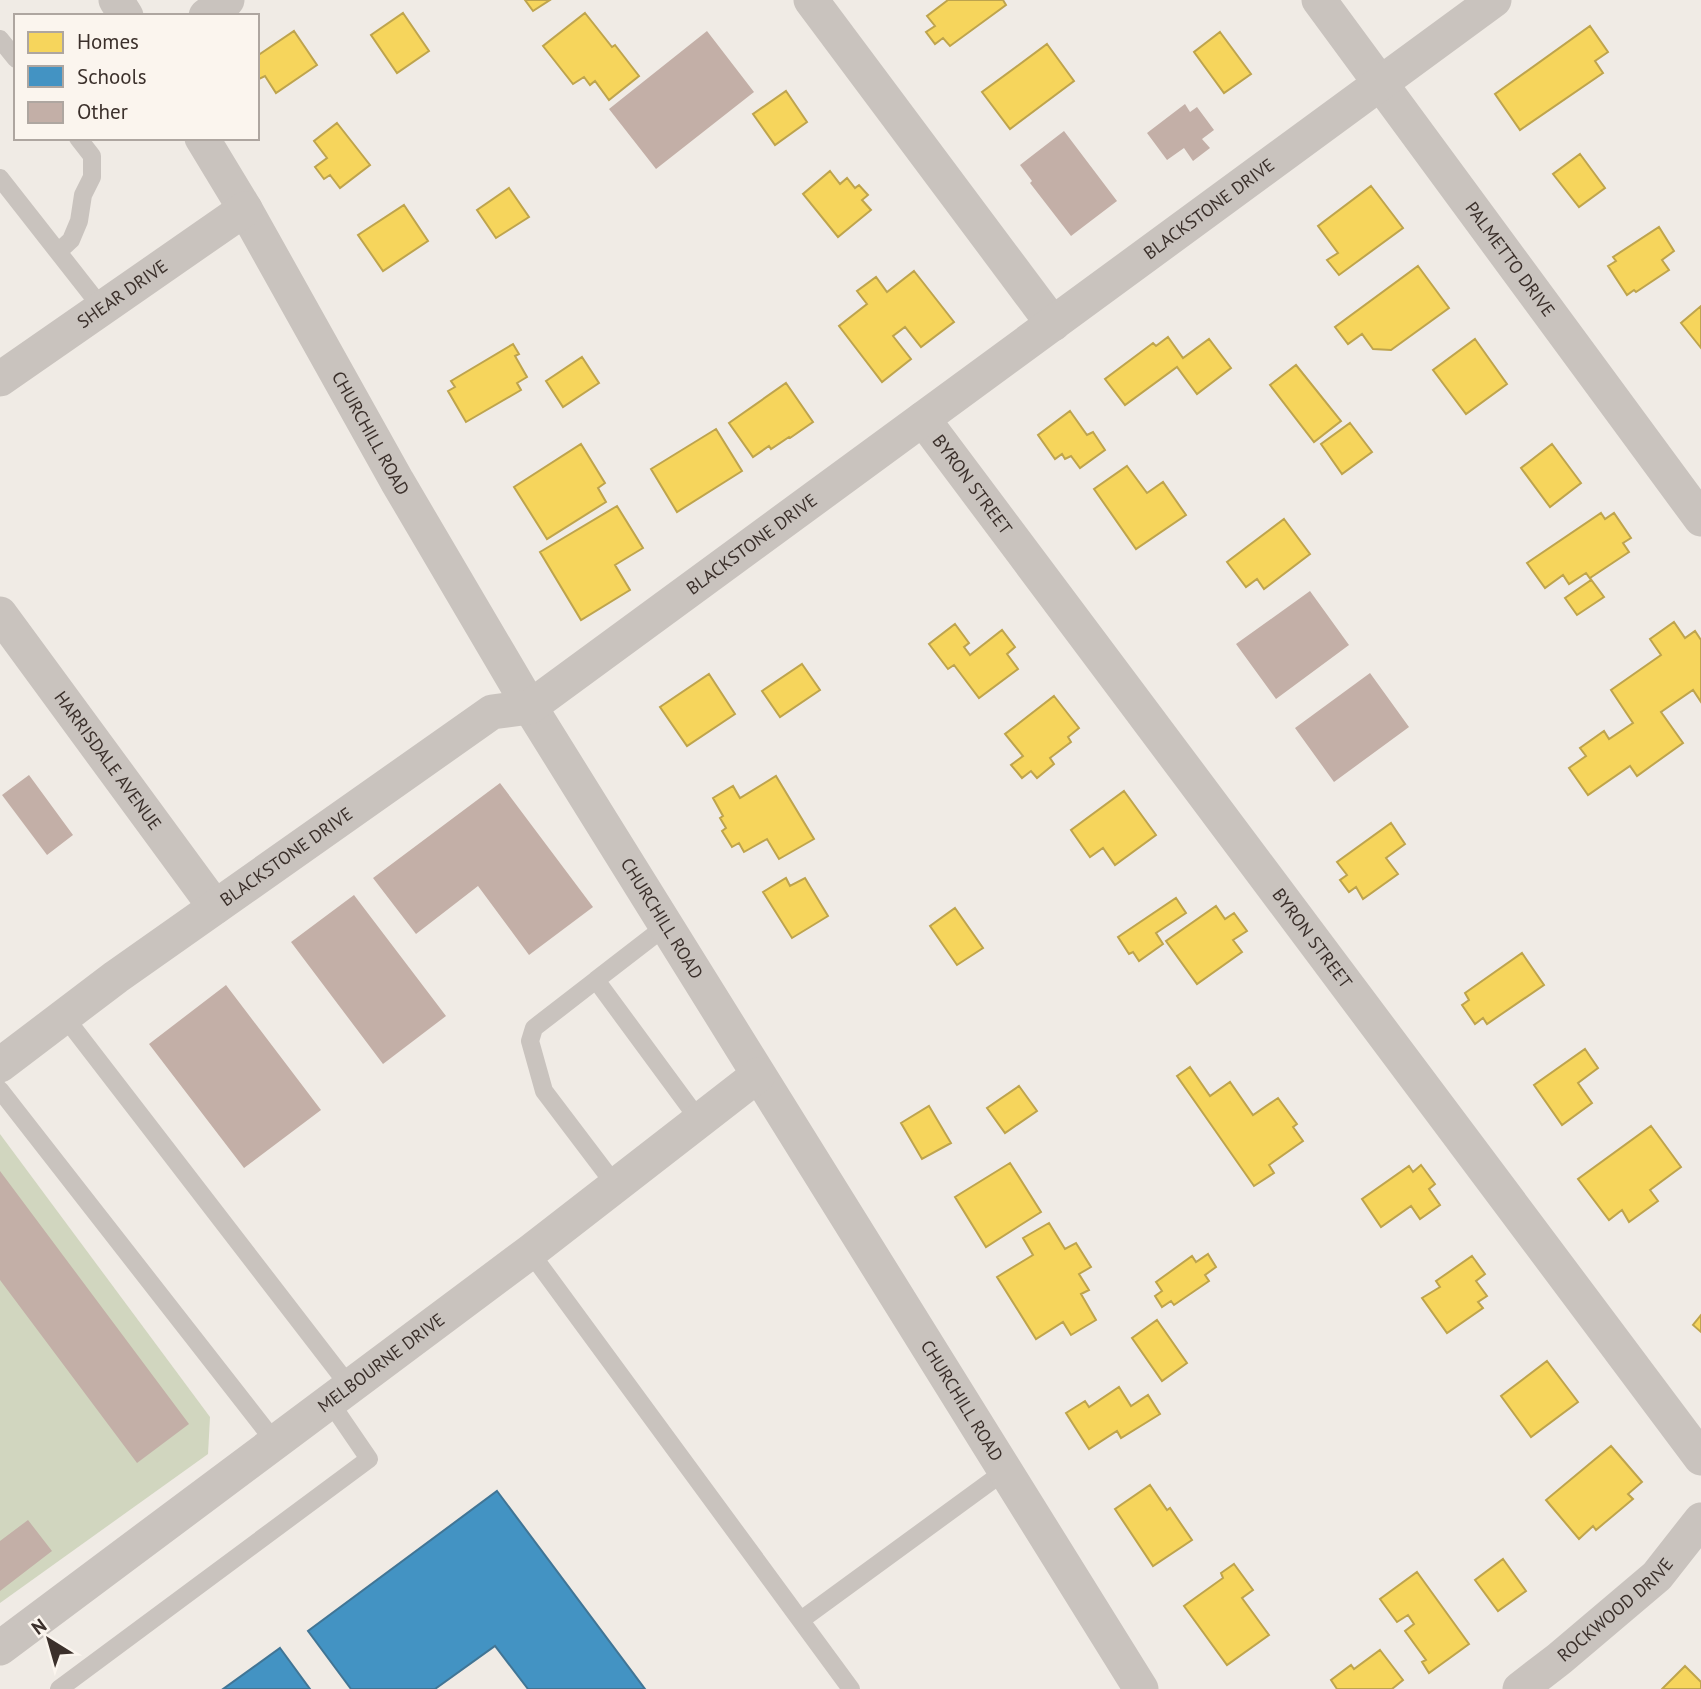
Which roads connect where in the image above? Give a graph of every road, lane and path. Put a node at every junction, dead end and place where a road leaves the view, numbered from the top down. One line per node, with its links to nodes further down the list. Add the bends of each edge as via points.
1 (227, 0): 5 (street)
2 (811, 0): 15 (street)
3 (1319, 0): 8 (street, PALMETTO DRIVE)
4 (1494, 0): 8 (street, BLACKSTONE DRIVE)
5 (208, 14)
6 (0, 39): 7 (lane)
7 (14, 56)
8 (1380, 83): 15 (street, BLACKSTONE DRIVE); 18 (street, PALMETTO DRIVE)
9 (80, 140): 13 (lane, via 92,156 92,177 71,240)
10 (203, 140): 12 (street, CHURCHILL ROAD)
11 (0, 178): 13 (lane)
12 (245, 209): 14 (street, SHEAR DRIVE); 20 (street, CHURCHILL ROAD)
13 (58, 253): 14 (lane)
14 (102, 308): 16 (street, SHEAR DRIVE)
15 (1053, 324): 17 (street, BLACKSTONE DRIVE)
16 (0, 378)
17 (923, 419): 20 (street, BLACKSTONE DRIVE); 33 (street, BYRON STREET)
18 (1701, 519)
19 (0, 614): 21 (street, HARRISDALE AVENUE)
20 (530, 707): 21 (street, BLACKSTONE DRIVE, via 492,712); 22 (street, CHURCHILL ROAD)
21 (215, 907): 24 (street, BLACKSTONE DRIVE)
22 (666, 926): 23 (lane); 26 (street, CHURCHILL ROAD)
23 (596, 979): 28 (lane); 29 (lane, via 534,1028 530,1041 544,1091)
24 (64, 1016): 25 (street, BLACKSTONE DRIVE); 31 (lane)
25 (0, 1065)
26 (758, 1074): 28 (street, MELBOURNE DRIVE); 34 (street, CHURCHILL ROAD)
27 (0, 1090): 32 (lane)
28 (699, 1120): 29 (street, MELBOURNE DRIVE)
29 (616, 1185): 30 (street, MELBOURNE DRIVE)
30 (530, 1252): 31 (street, MELBOURNE DRIVE); 36 (lane)
31 (340, 1394): 32 (street, MELBOURNE DRIVE); 38 (lane, via 369,1458)
32 (275, 1442): 37 (street, MELBOURNE DRIVE)
33 (1701, 1458)
34 (1005, 1471): 36 (lane); 40 (street, CHURCHILL ROAD)
35 (1701, 1520): 41 (street, ROCKWOOD DRIVE, via 1657,1576)
36 (801, 1620): 39 (lane)
37 (0, 1648)
38 (59, 1689)
39 (851, 1689)
40 (1141, 1689)
41 (1520, 1689)

